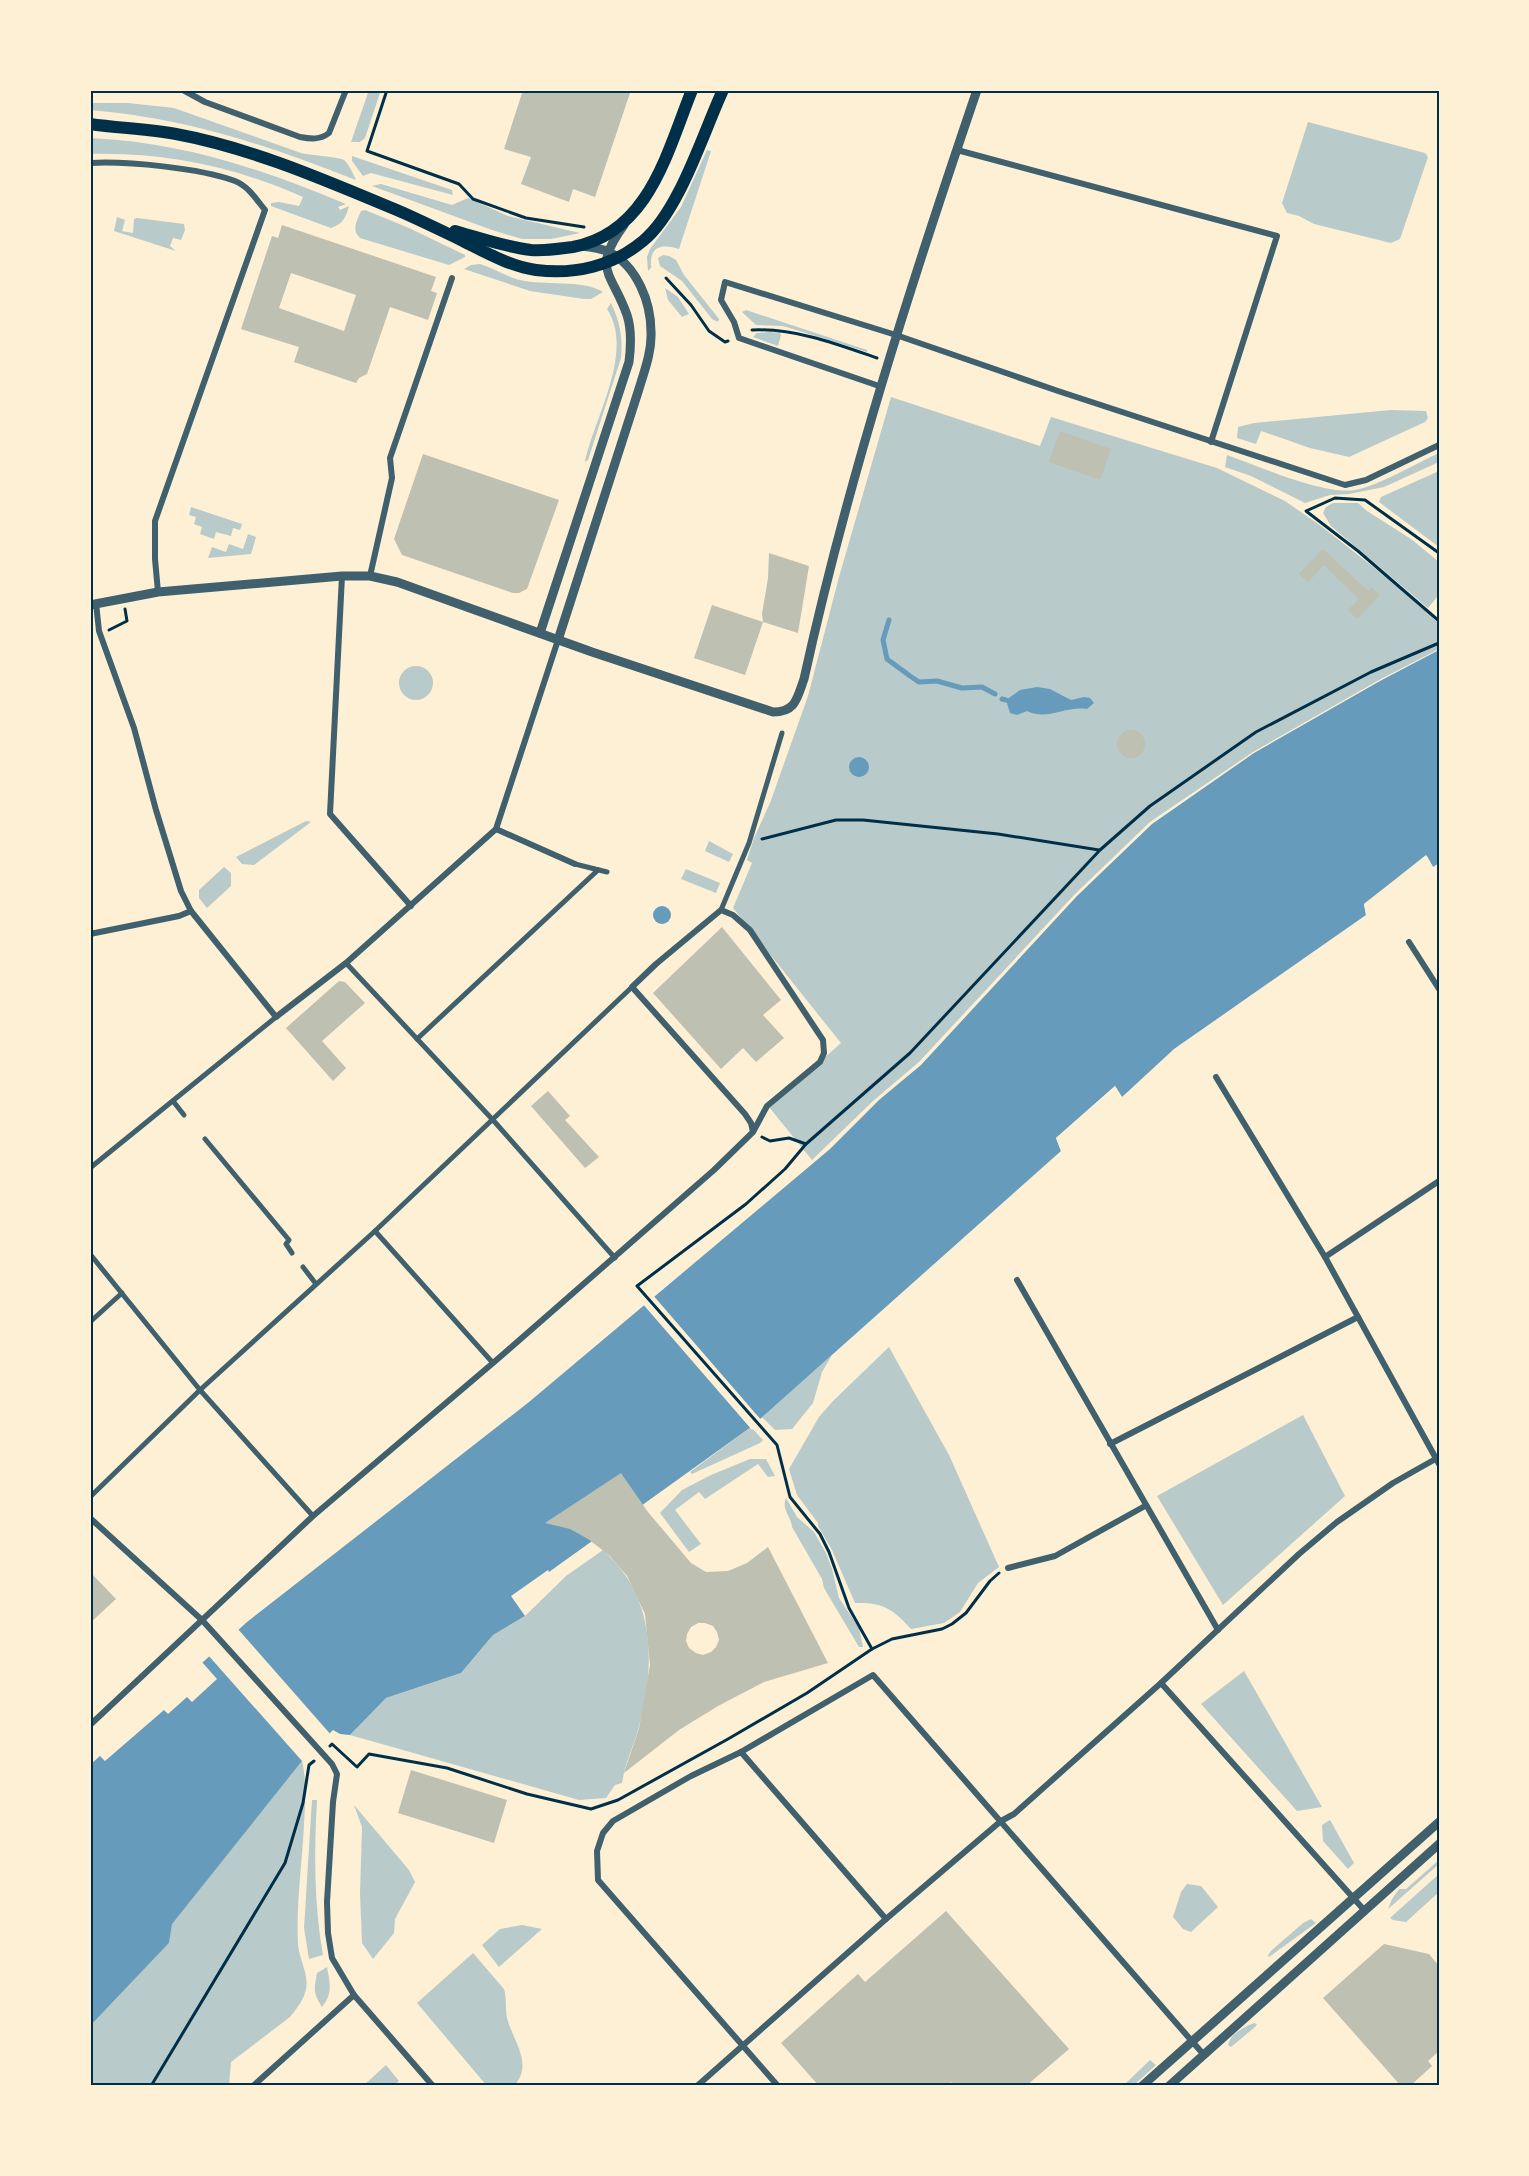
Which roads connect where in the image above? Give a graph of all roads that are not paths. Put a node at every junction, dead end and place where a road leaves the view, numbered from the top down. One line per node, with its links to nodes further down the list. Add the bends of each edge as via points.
1 (183, 90): 2 (street, via 205,102 313,139 324,137 332,128)
2 (346, 90)
3 (692, 90): 9 (highway, via 657,176)
4 (723, 90): 12 (highway, via 680,191 666,214 646,239)
5 (977, 90): 7 (street)
6 (90, 124): 10 (highway, via 176,134 227,147)
7 (957, 150): 14 (street); 16 (street, via 1277,236)
8 (90, 163): 20 (street, via 187,170 236,181 265,210 155,521)
9 (625, 223): 11 (highway); 12 (street)
10 (428, 224): 11 (highway, via 532,250); 12 (highway, via 520,267 574,270)
11 (578, 246): 12 (street)
12 (610, 258): 22 (street, via 608,276 628,317 629,362); 23 (street, via 630,270 645,297 650,345)
13 (452, 278): 19 (street, via 390,458 392,478)
14 (896, 335): 15 (street); 15 (street, via 725,282 721,300 739,338); 16 (street)
15 (882, 387): 23 (street, via 793,706 784,712 773,712)
16 (1211, 442): 17 (street, via 1345,485 1366,480)
17 (1439, 445)
18 (342, 576): 19 (street); 20 (street); 29 (street, via 330,814)
19 (370, 576): 22 (street)
20 (158, 591): 21 (street)
21 (93, 604): 31 (street)
22 (540, 633): 23 (street)
23 (558, 640): 25 (street)
24 (782, 733): 30 (street, via 748,843)
25 (496, 829): 26 (street); 29 (street)
26 (575, 864): 27 (street)
27 (598, 870): 28 (street); 38 (street)
28 (607, 872)
29 (411, 906): 34 (street)
30 (721, 910): 35 (street); 43 (street, via 750,930 823,1040 820,1062 767,1106)
31 (191, 911): 32 (street); 37 (street)
32 (90, 934)
33 (1409, 942): 36 (street)
34 (346, 963): 37 (street); 38 (street)
35 (632, 987): 42 (street); 43 (street, via 746,1114)
36 (1439, 988)
37 (276, 1017): 40 (street)
38 (417, 1039): 42 (street)
39 (1216, 1077): 50 (street)
40 (173, 1101): 41 (street); 45 (street)
41 (184, 1115)
42 (494, 1120): 47 (street); 51 (street)
43 (753, 1132): 51 (street)
44 (205, 1139): 48 (street, via 289,1240 286,1244)
45 (90, 1168)
46 (1439, 1181): 50 (street)
47 (375, 1231): 54 (street); 58 (street)
48 (292, 1252)
49 (90, 1254): 55 (street)
50 (1325, 1257): 56 (street)
51 (615, 1258): 58 (street)
52 (303, 1266): 54 (street)
53 (1017, 1280): 60 (street)
54 (316, 1284): 59 (street)
55 (122, 1293): 57 (street); 59 (street)
56 (1358, 1317): 60 (street); 61 (street)
57 (90, 1322)
58 (494, 1363): 64 (street)
59 (201, 1390): 62 (street); 64 (street)
60 (1110, 1444): 63 (street)
61 (1438, 1460): 68 (street, via 1393,1483 1337,1522)
62 (90, 1497)
63 (1145, 1506): 66 (street, via 1055,1556); 68 (street)
64 (313, 1516): 67 (street)
65 (90, 1518): 67 (street)
66 (1008, 1568)
67 (202, 1620): 70 (street); 78 (street, via 337,1774 327,1891 328,1933 332,1958)
68 (1218, 1630): 69 (street)
69 (1161, 1683): 72 (street, via 1014,1814); 75 (street)
70 (90, 1725)
71 (741, 1752): 72 (street, via 873,1675); 77 (street); 80 (street, via 613,1821 603,1833 597,1851 598,1880)
72 (1001, 1821): 77 (street); 79 (street)
73 (1439, 1822): 75 (street)
74 (1439, 1844): 76 (street)
75 (1354, 1899): 76 (street); 79 (street)
76 (1365, 1911): 81 (street)
77 (886, 1918): 80 (street)
78 (354, 1995): 82 (street); 83 (street)
79 (1193, 2042): 81 (street); 86 (street)
80 (742, 2045): 84 (street); 85 (street)
81 (1204, 2055): 87 (street)
82 (253, 2086)
83 (433, 2086)
84 (697, 2086)
85 (778, 2086)
86 (1142, 2086)
87 (1169, 2086)

